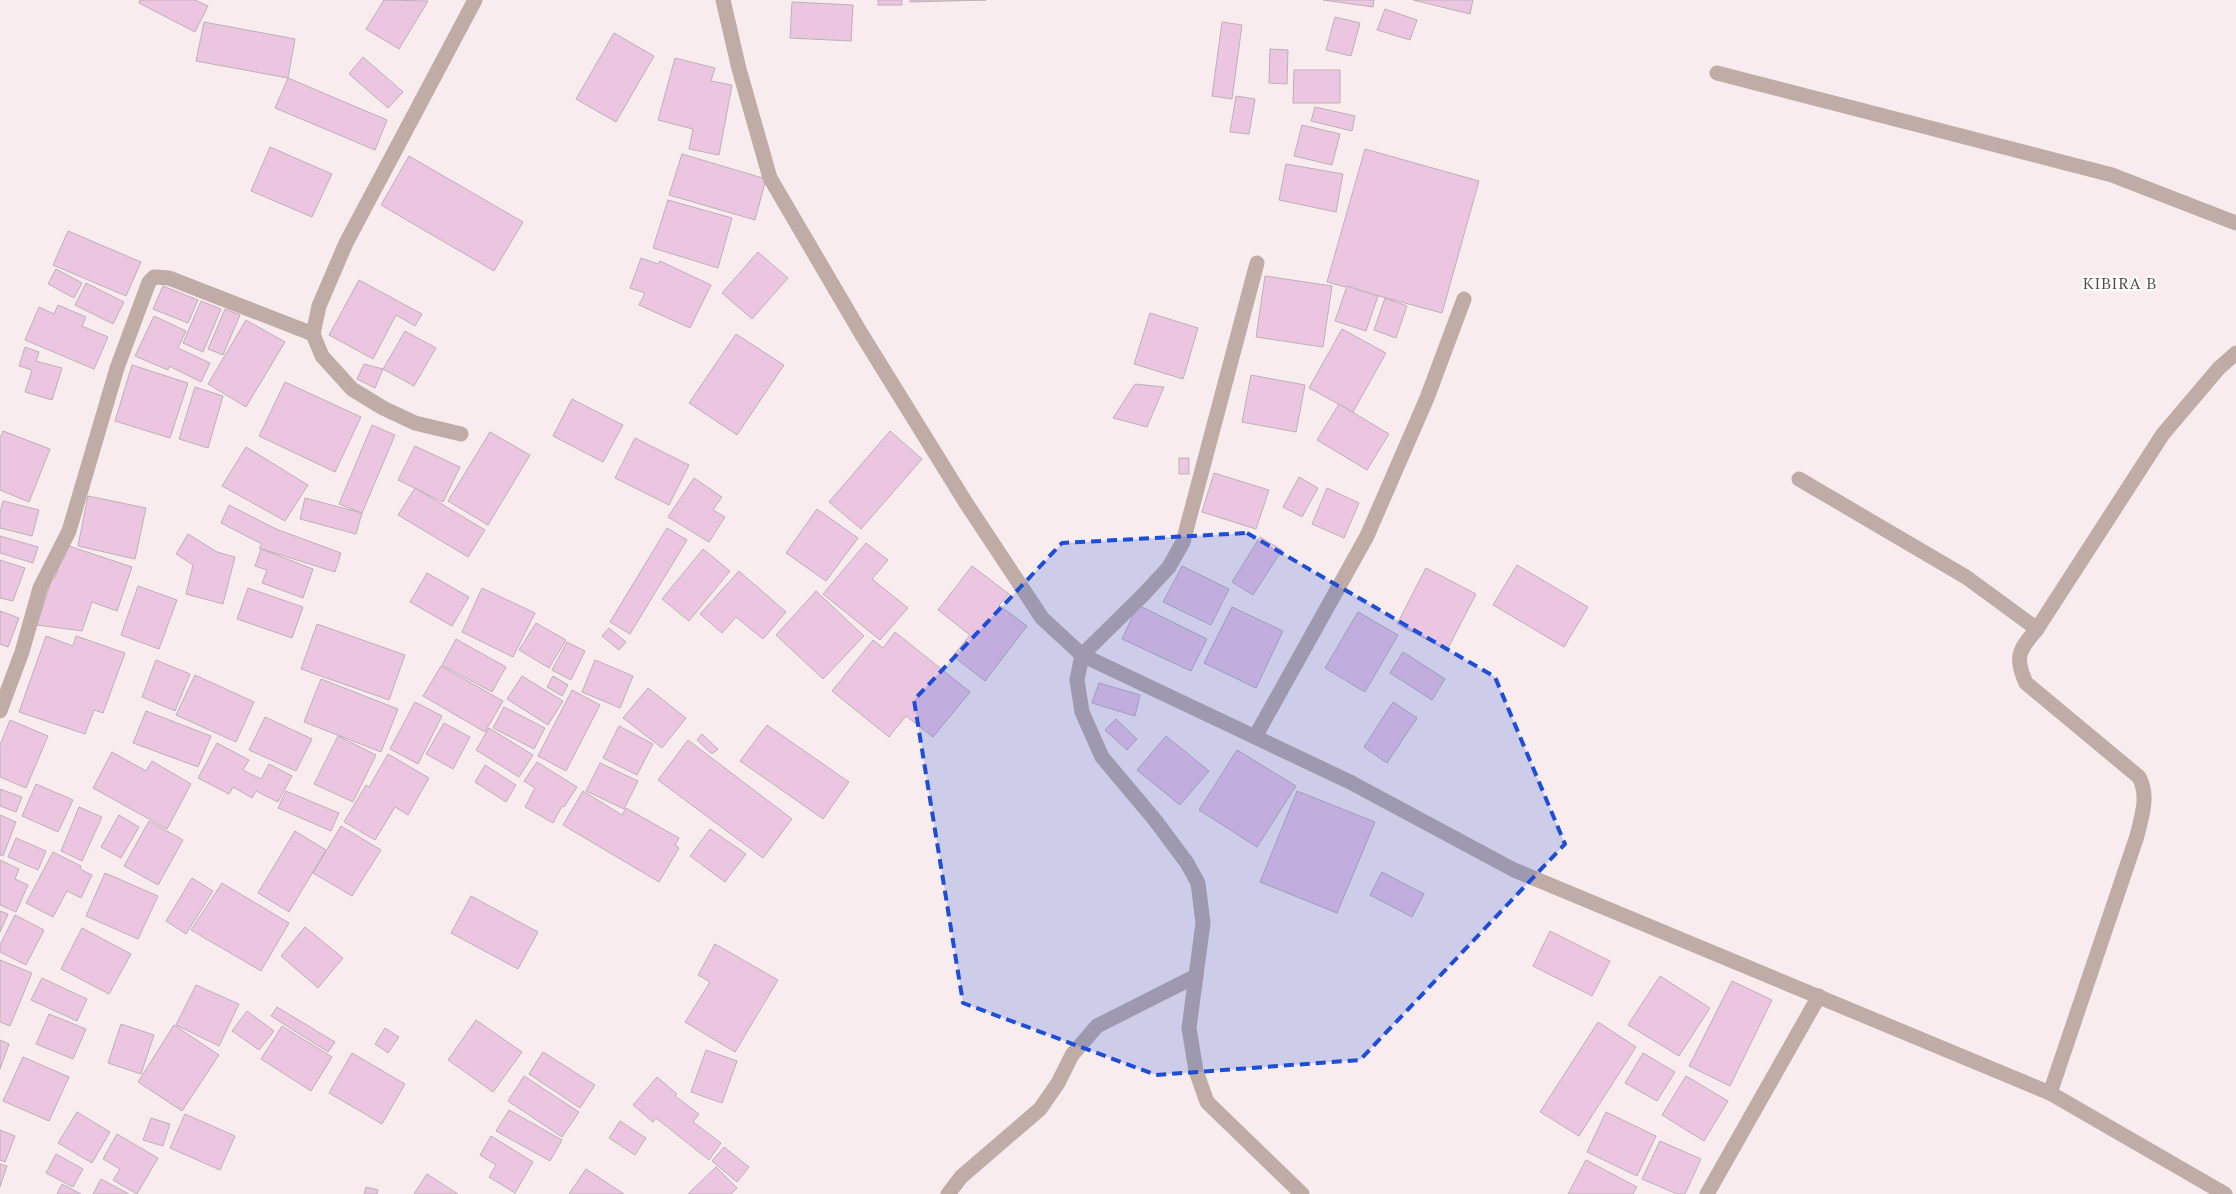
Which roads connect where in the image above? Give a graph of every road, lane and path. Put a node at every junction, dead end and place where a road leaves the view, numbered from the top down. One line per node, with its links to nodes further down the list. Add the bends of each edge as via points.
1 (475, 0): 7 (street, via 346,243 319,306)
2 (723, 0): 12 (street, via 770,178 862,335 966,502 1042,618)
3 (1717, 73): 4 (street, via 2112,175)
4 (2236, 223)
5 (1257, 263): 12 (street, via 1183,542 1169,567)
6 (1464, 299): 14 (street, via 1428,398 1368,536)
7 (314, 334): 9 (street, via 322,356 352,389 415,423); 13 (street, via 169,278 154,277 149,282 117,368 69,531 40,588 22,652)
8 (2236, 353): 11 (street, via 2219,368 2163,434)
9 (460, 434)
10 (1799, 478): 11 (street, via 1966,577)
11 (2037, 629): 17 (street, via 2020,650 2019,662 2026,683 2139,776 2145,798 2137,836)
12 (1082, 655): 14 (street); 15 (street, via 1077,680 1082,712 1102,757 1155,820 1198,883 1203,923)
13 (0, 711)
14 (1254, 737): 16 (street, via 1350,782 1514,870)
15 (1196, 976): 18 (street, via 1098,1026 1072,1055 1040,1109 961,1177); 19 (street, via 1189,1028 1196,1071 1208,1102)
16 (1819, 996): 17 (street); 20 (street)
17 (2050, 1093): 21 (street)
18 (948, 1194)
19 (1302, 1194)
20 (1707, 1194)
21 (2225, 1194)

